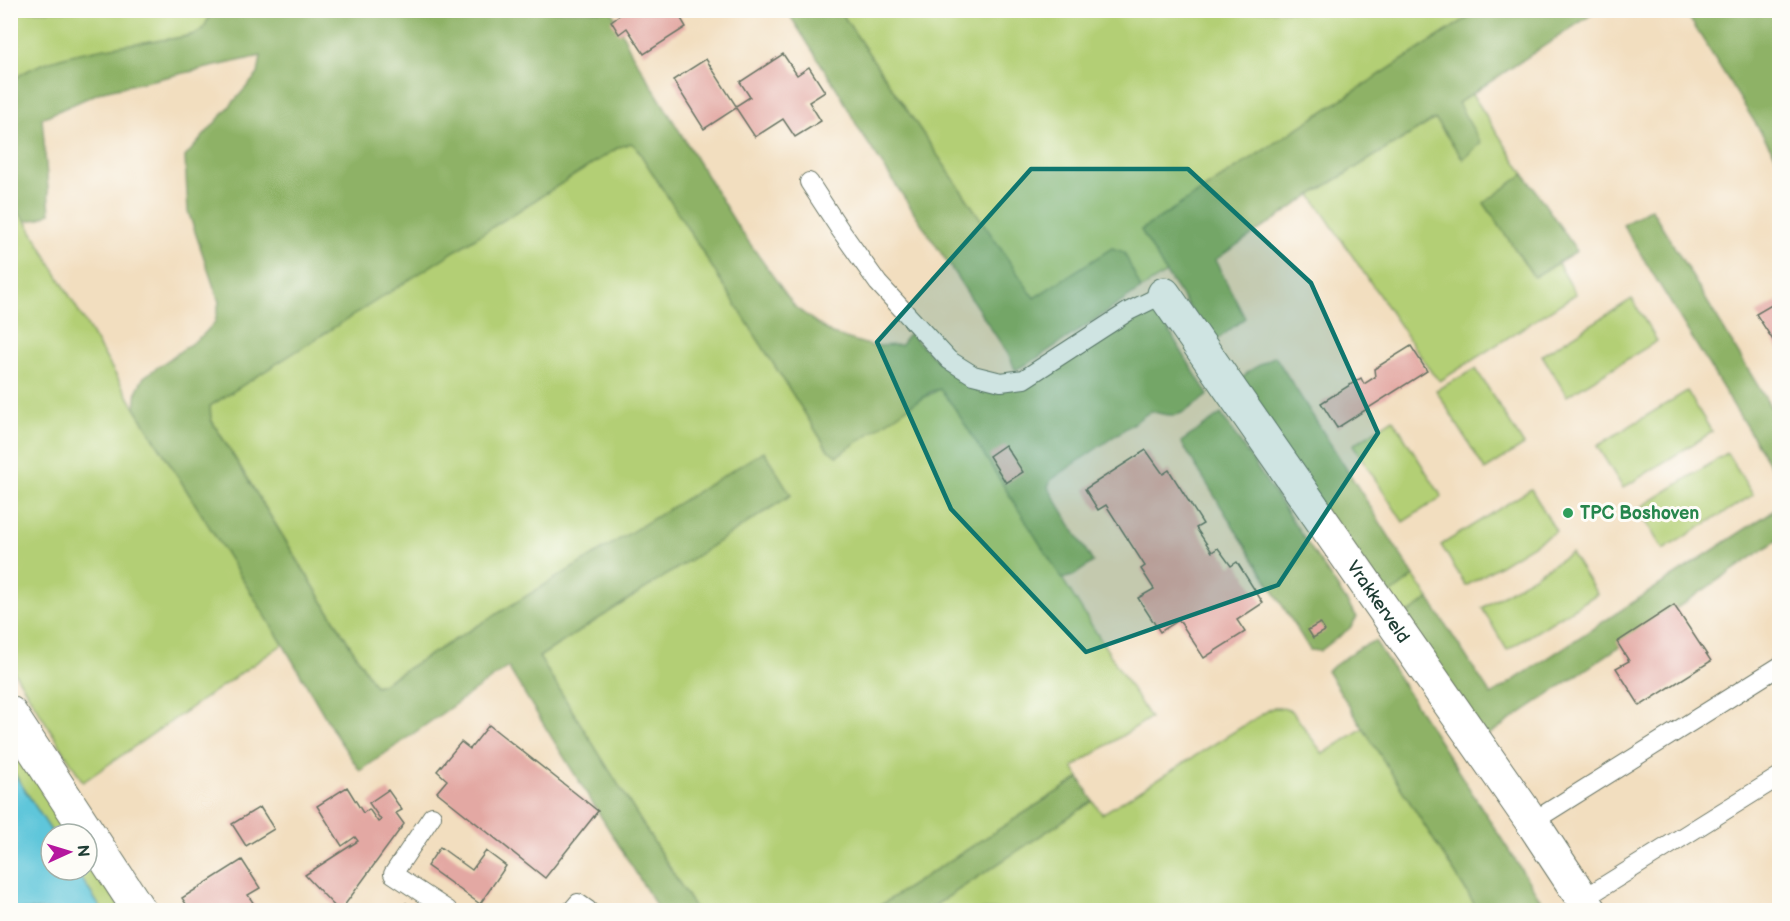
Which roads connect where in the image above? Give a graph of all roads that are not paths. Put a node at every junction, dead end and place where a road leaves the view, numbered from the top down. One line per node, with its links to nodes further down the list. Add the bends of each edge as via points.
1 (809, 182): 2 (lane, via 878,283 949,360 973,375 1001,382 1024,379 1129,311)
2 (1164, 294): 7 (street, Vrakkerveld)
3 (1779, 666): 7 (lane)
4 (10, 712): 9 (street)
5 (1779, 776): 8 (lane)
6 (432, 816): 10 (lane, via 393,874)
7 (1532, 822): 8 (street, Vrakkerveld)
8 (1586, 905)
9 (139, 910)
10 (447, 910)
11 (572, 910): 12 (lane, via 578,903)
12 (588, 910)

